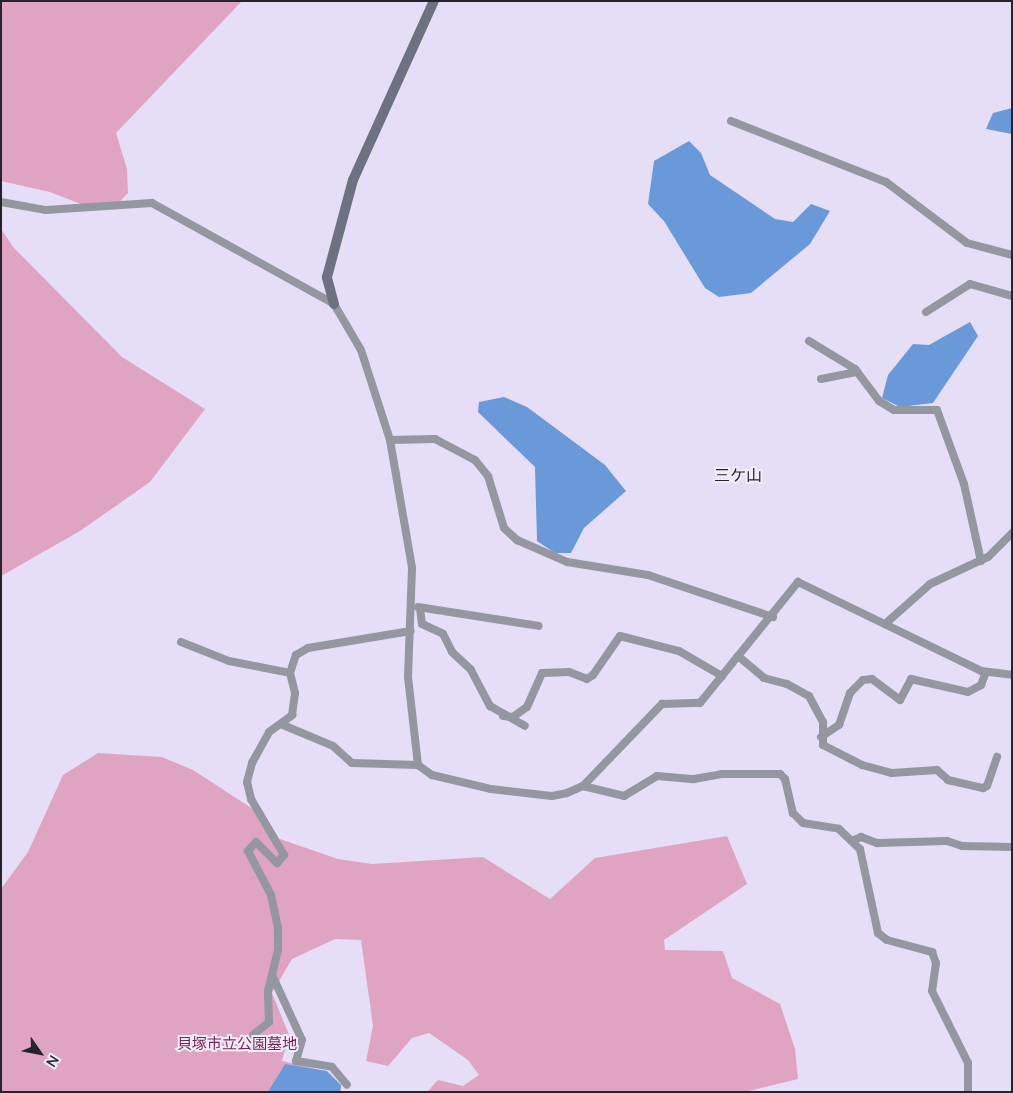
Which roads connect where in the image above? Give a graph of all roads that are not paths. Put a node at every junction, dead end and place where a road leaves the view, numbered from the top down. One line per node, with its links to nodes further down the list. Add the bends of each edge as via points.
1 (434, 1): 6 (street, via 353,180 328,269)
2 (731, 121): 4 (street, via 886,182 967,243)
3 (1, 202): 6 (street, via 46,210 152,202)
4 (1012, 254)
5 (1012, 296): 7 (street, via 970,284)
6 (334, 304): 11 (street, via 361,350)
7 (926, 312)
8 (809, 341): 9 (street)
9 (856, 372): 10 (street); 13 (street, via 879,401 894,410 937,410 964,484)
10 (821, 379)
11 (390, 440): 14 (street, via 412,568); 16 (street, via 435,439 475,460 488,476 504,528 517,540 567,562 648,575)
12 (1012, 533): 13 (street)
13 (981, 561): 17 (street, via 930,584)
14 (411, 606): 15 (street); 19 (street)
15 (420, 608): 18 (street); 26 (street, via 422,624 443,634 452,652 471,670 482,697)
16 (773, 617): 17 (street, via 798,582); 21 (street)
17 (885, 624): 22 (street)
18 (539, 626)
19 (411, 631): 23 (street, via 308,648 296,655); 31 (street, via 408,677)
20 (181, 642): 23 (street, via 229,661)
21 (738, 656): 25 (street); 29 (street, via 764,678 787,684 809,696 823,722)
22 (986, 672): 24 (street); 29 (street, via 981,685 968,692 911,679 900,700 872,679 863,680 850,693 839,725)
23 (290, 673): 27 (street, via 295,704)
24 (1012, 675)
25 (722, 676): 26 (street, via 680,651 620,636 593,675 587,679 569,672 542,673 528,707 513,717); 32 (street, via 700,703 662,704)
26 (503, 716): 28 (street)
27 (283, 725): 31 (street, via 333,746 352,763); 35 (street, via 262,741 247,782 251,799 284,855 277,863 256,842 248,851 276,910 278,950)
28 (525, 726)
29 (821, 737): 30 (street, via 823,745 862,765 892,773 937,770 948,780 971,787 988,786)
30 (997, 758)
31 (418, 765): 32 (street, via 432,775 491,788 552,796)
32 (583, 786): 33 (street, via 624,796 656,776 694,779 722,774 780,774 793,812 803,824 839,829)
33 (854, 840): 34 (street, via 862,837 877,843 947,841 962,846); 38 (street, via 860,849 878,933 887,940 932,952 936,963 932,991 968,1063)
34 (1012, 847)
35 (272, 977): 36 (street, via 269,1022); 37 (street, via 302,1040 296,1061 332,1067)
36 (253, 1035)
37 (347, 1086)
38 (968, 1092)

